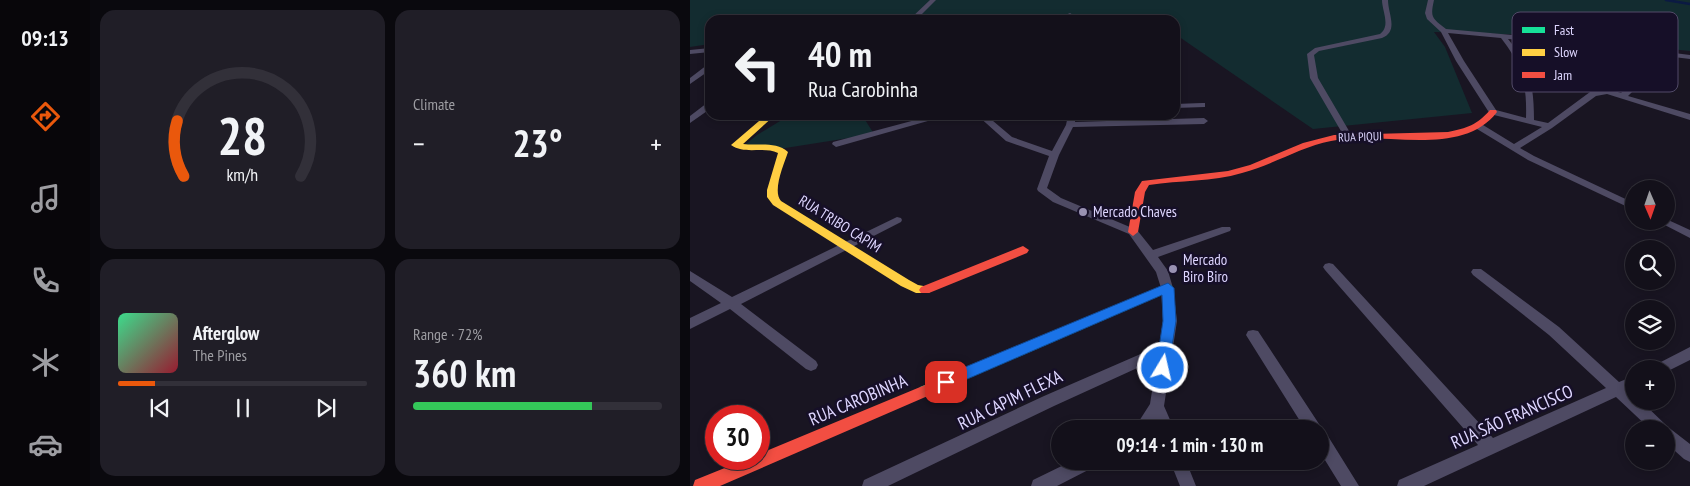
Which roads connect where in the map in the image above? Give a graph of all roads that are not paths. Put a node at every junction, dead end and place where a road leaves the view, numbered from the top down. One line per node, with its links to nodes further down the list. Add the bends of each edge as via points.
1 (933, 0): 4 (street)
2 (1386, 0): 38 (street, via 1387,34 1317,49 1310,54 1314,78)
3 (1431, 0): 5 (street, via 1430,19)
4 (917, 15)
5 (1444, 31): 6 (street); 22 (street)
6 (1503, 36): 7 (street); 8 (street)
7 (1512, 37)
8 (1512, 47)
9 (705, 50): 10 (street)
10 (690, 52)
11 (705, 71): 12 (street)
12 (702, 73): 13 (street); 14 (street)
13 (690, 74)
14 (690, 82)
15 (1530, 92): 32 (street)
16 (1608, 92): 18 (street); 36 (street, via 1593,94)
17 (1627, 92): 18 (street)
18 (1622, 97): 23 (street)
19 (1202, 105): 20 (street)
20 (1180, 106)
21 (705, 109): 25 (street)
22 (1493, 112): 32 (street); 37 (street)
23 (1690, 117)
24 (1180, 119): 33 (street)
25 (690, 120)
26 (764, 120): 48 (street, RUA TRIBO CAPIM, via 737,146 781,150 772,197)
27 (896, 120): 35 (street)
28 (924, 120): 35 (street)
29 (987, 120): 41 (street, via 1009,139)
30 (1071, 120): 34 (street)
31 (1156, 120): 34 (street)
32 (1530, 120): 36 (street)
33 (1204, 121)
34 (1070, 125): 41 (street)
35 (898, 126): 39 (street)
36 (1549, 126): 40 (street)
37 (1480, 127): 38 (street, RUA PIQUI, via 1434,136); 40 (street)
38 (1348, 136): 46 (street, RUA PIQUI, via 1318,142 1238,172 1145,183 1140,192)
39 (836, 144)
40 (1512, 148): 42 (street)
41 (1054, 155): 46 (street, via 1042,189 1048,195)
42 (1625, 203)
43 (897, 220): 48 (street)
44 (1675, 227): 47 (street)
45 (1226, 229): 50 (street)
46 (1133, 232): 50 (street)
47 (1690, 234)
48 (845, 245): 49 (street, RUA TRIBO CAPIM, via 920,290 927,290); 55 (street)
49 (1023, 250)
50 (1151, 255): 54 (street)
51 (1329, 267): 70 (street)
52 (1477, 272): 63 (street, via 1554,332)
53 (690, 275): 55 (street)
54 (1168, 288): 58 (street, via 1170,321); 75 (street, RUA CAROBINHA)
55 (731, 303): 56 (street); 61 (street)
56 (690, 324)
57 (1253, 335): 67 (street)
58 (1166, 349): 64 (street); 76 (street, RUA CAPIM FLEXA)
59 (1690, 353): 60 (street)
60 (1675, 361)
61 (811, 366)
62 (1625, 387): 63 (street, RUA SÃO FRANCISCO)
63 (1618, 391): 68 (street); 70 (street, RUA SÃO FRANCISCO)
64 (1157, 406): 65 (street); 66 (street)
65 (1148, 420)
66 (1162, 420)
67 (1308, 420)
68 (1651, 420)
69 (1675, 441): 72 (street)
70 (1492, 448): 80 (street, RUA SÃO FRANCISCO)
71 (1329, 452): 79 (street)
72 (1690, 454)
73 (1072, 470): 77 (street)
74 (1182, 470): 78 (street)
75 (701, 486)
76 (870, 486)
77 (1039, 486)
78 (1188, 486)
79 (1351, 486)
80 (1406, 486)

